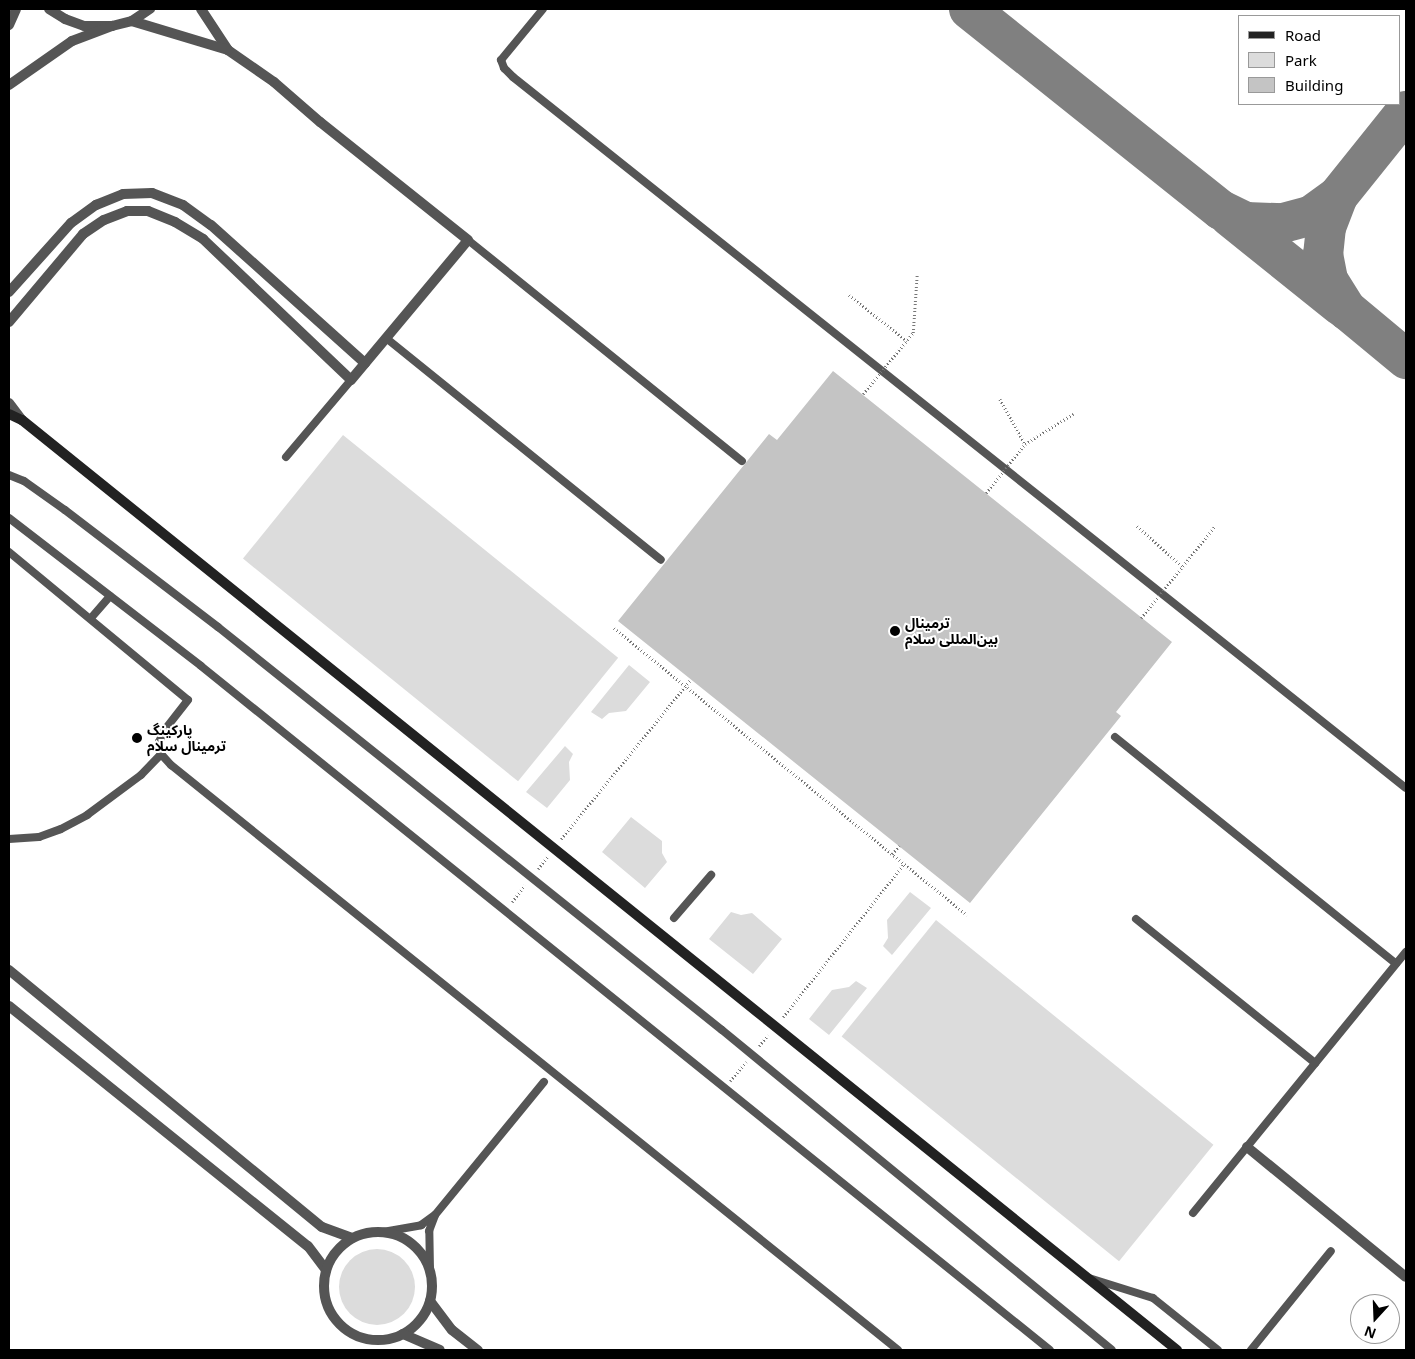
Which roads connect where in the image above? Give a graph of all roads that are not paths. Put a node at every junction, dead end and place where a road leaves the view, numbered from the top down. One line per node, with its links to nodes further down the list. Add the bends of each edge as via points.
1 (16, 9): 7 (street)
2 (49, 9): 8 (street, via 84,26)
3 (150, 9): 6 (street)
4 (201, 9): 9 (street)
5 (543, 9): 30 (lane, via 501,60 513,77)
6 (132, 20): 8 (street); 9 (street)
7 (9, 26)
8 (112, 26): 10 (street, via 72,41)
9 (228, 50): 11 (street, via 274,82)
10 (9, 85)
11 (468, 240): 14 (street); 21 (lane)
12 (9, 292): 15 (street, via 71,223 96,205 123,194 152,193 183,205 211,225)
13 (9, 322): 16 (street, via 83,234 104,220 127,211 148,210 203,240)
14 (386, 338): 15 (street); 25 (lane)
15 (365, 363): 16 (street)
16 (351, 380): 20 (lane)
17 (9, 403): 19 (street)
18 (9, 414): 19 (street)
19 (22, 420): 49 (street)
20 (286, 456)
21 (742, 461)
22 (9, 475): 57 (lane, via 24,481 65,510 218,627 752,1054)
23 (9, 518): 26 (lane)
24 (9, 552): 27 (lane)
25 (661, 560)
26 (110, 596): 27 (lane); 56 (lane)
27 (91, 618): 29 (lane, via 188,700 165,729 159,742)
28 (1115, 737): 36 (lane)
29 (161, 754): 31 (lane, via 141,775 87,815 39,837); 55 (lane)
30 (1406, 788)
31 (9, 839)
32 (711, 875): 33 (lane)
33 (674, 918)
34 (1136, 919): 39 (lane)
35 (1406, 952): 36 (lane)
36 (1396, 964): 39 (lane)
37 (11, 971): 45 (street, via 322,1226)
38 (9, 1006): 47 (street, via 308,1246)
39 (1315, 1064): 41 (lane)
40 (544, 1082): 43 (lane)
41 (1248, 1147): 42 (lane); 50 (street)
42 (1193, 1213)
43 (435, 1215): 44 (lane, via 421,1225); 48 (lane, via 429,1231)
44 (383, 1232): 45 (street, via 367,1232); 48 (street, via 412,1244)
45 (352, 1238): 47 (street, via 341,1246)
46 (1331, 1251): 60 (lane)
47 (326, 1270): 52 (street, via 324,1288 327,1305 337,1321 351,1333 368,1339 386,1339)
48 (430, 1270): 51 (street)
49 (1086, 1277): 58 (street); 59 (lane, via 1153,1298)
50 (1406, 1277)
51 (430, 1302): 52 (street, via 415,1325); 54 (street, via 452,1330)
52 (403, 1334): 53 (street)
53 (440, 1350)
54 (478, 1350)
55 (898, 1350)
56 (1050, 1350)
57 (1112, 1350)
58 (1177, 1350)
59 (1218, 1350)
60 (1251, 1350)

